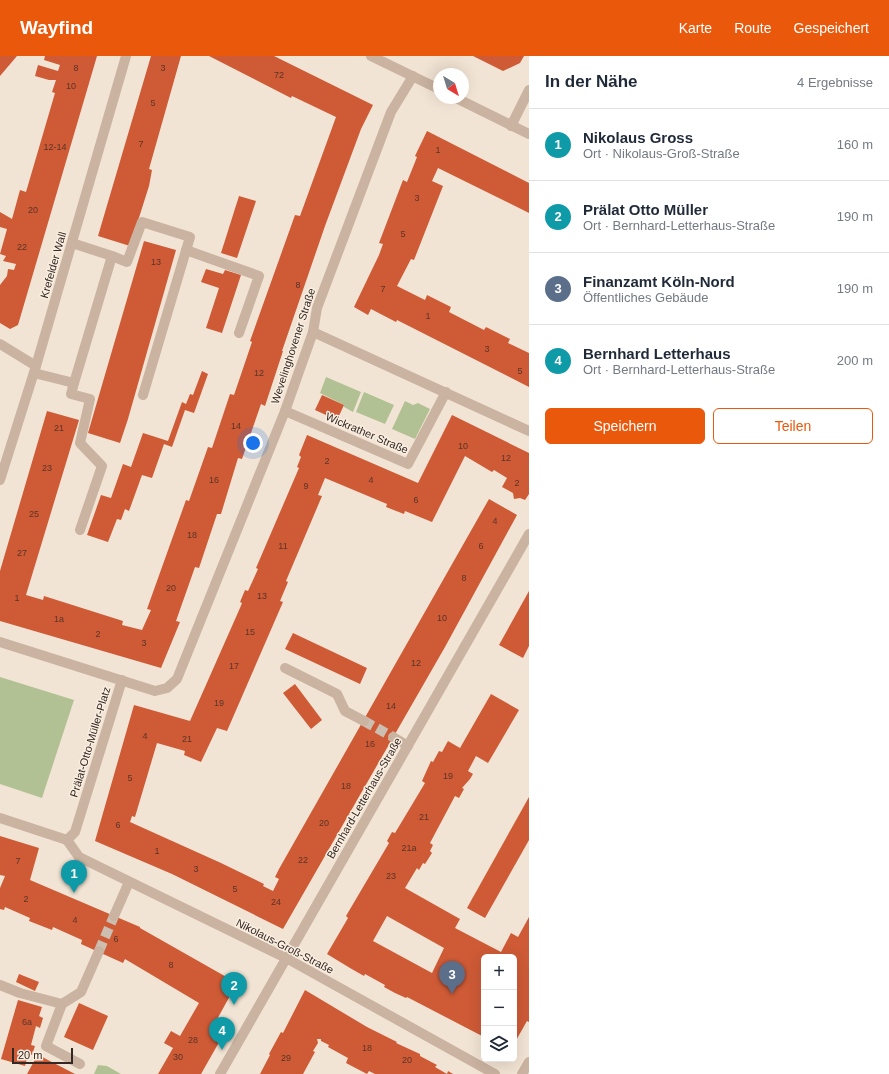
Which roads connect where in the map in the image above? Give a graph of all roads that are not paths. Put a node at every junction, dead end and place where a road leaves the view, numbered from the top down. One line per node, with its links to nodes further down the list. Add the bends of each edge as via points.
1 (126, 56): 9 (street, Krefelder Wall)
2 (371, 56): 3 (street)
3 (413, 76): 4 (street); 12 (street, Wevelinghovener Straße, via 391,112 317,308)
4 (433, 87)
5 (529, 90): 7 (street)
6 (468, 104): 7 (street)
7 (512, 126): 8 (street)
8 (529, 134)
9 (72, 243): 11 (street); 15 (street, Krefelder Wall)
10 (186, 250): 11 (street, via 190,237 142,222 127,262); 13 (street, via 259,276); 18 (street)
11 (112, 256): 16 (street)
12 (313, 332): 17 (street); 19 (street, Wevelinghovener Straße)
13 (239, 333)
14 (0, 344): 15 (street)
15 (35, 369): 16 (street); 21 (street, Krefelder Wall)
16 (74, 384): 22 (street, via 71,394 90,399 80,443 102,466)
17 (446, 392): 19 (street, Wickrather Straße, via 408,464); 20 (street)
18 (143, 395)
19 (285, 411): 26 (street, Wevelinghovener Straße, via 177,679 167,688 155,691)
20 (529, 431)
21 (0, 480)
22 (80, 530)
23 (529, 534): 29 (street, Bernhard-Letterhaus-Straße)
24 (0, 642): 26 (street, Prälat-Otto-Müller-Platz)
25 (285, 668): 27 (street, via 336,694 345,711)
26 (122, 680): 31 (street, Prälat-Otto-Müller-Platz, via 75,832)
27 (364, 721)
28 (393, 737): 29 (street)
29 (408, 746): 35 (street, Bernhard-Letterhaus-Straße)
30 (0, 818): 31 (street)
31 (67, 840): 32 (street, Nikolaus-Groß-Straße, via 79,857)
32 (129, 882): 33 (street); 35 (street, Nikolaus-Groß-Straße)
33 (114, 916)
34 (99, 951): 37 (street, via 81,992)
35 (286, 958): 40 (street, Bernhard-Letterhaus-Straße); 41 (street, Nikolaus-Groß-Straße)
36 (0, 985): 37 (street)
37 (62, 1004): 39 (street, via 46,1046)
38 (529, 1062): 42 (street)
39 (80, 1064)
40 (220, 1074)
41 (495, 1074)
42 (522, 1074)

